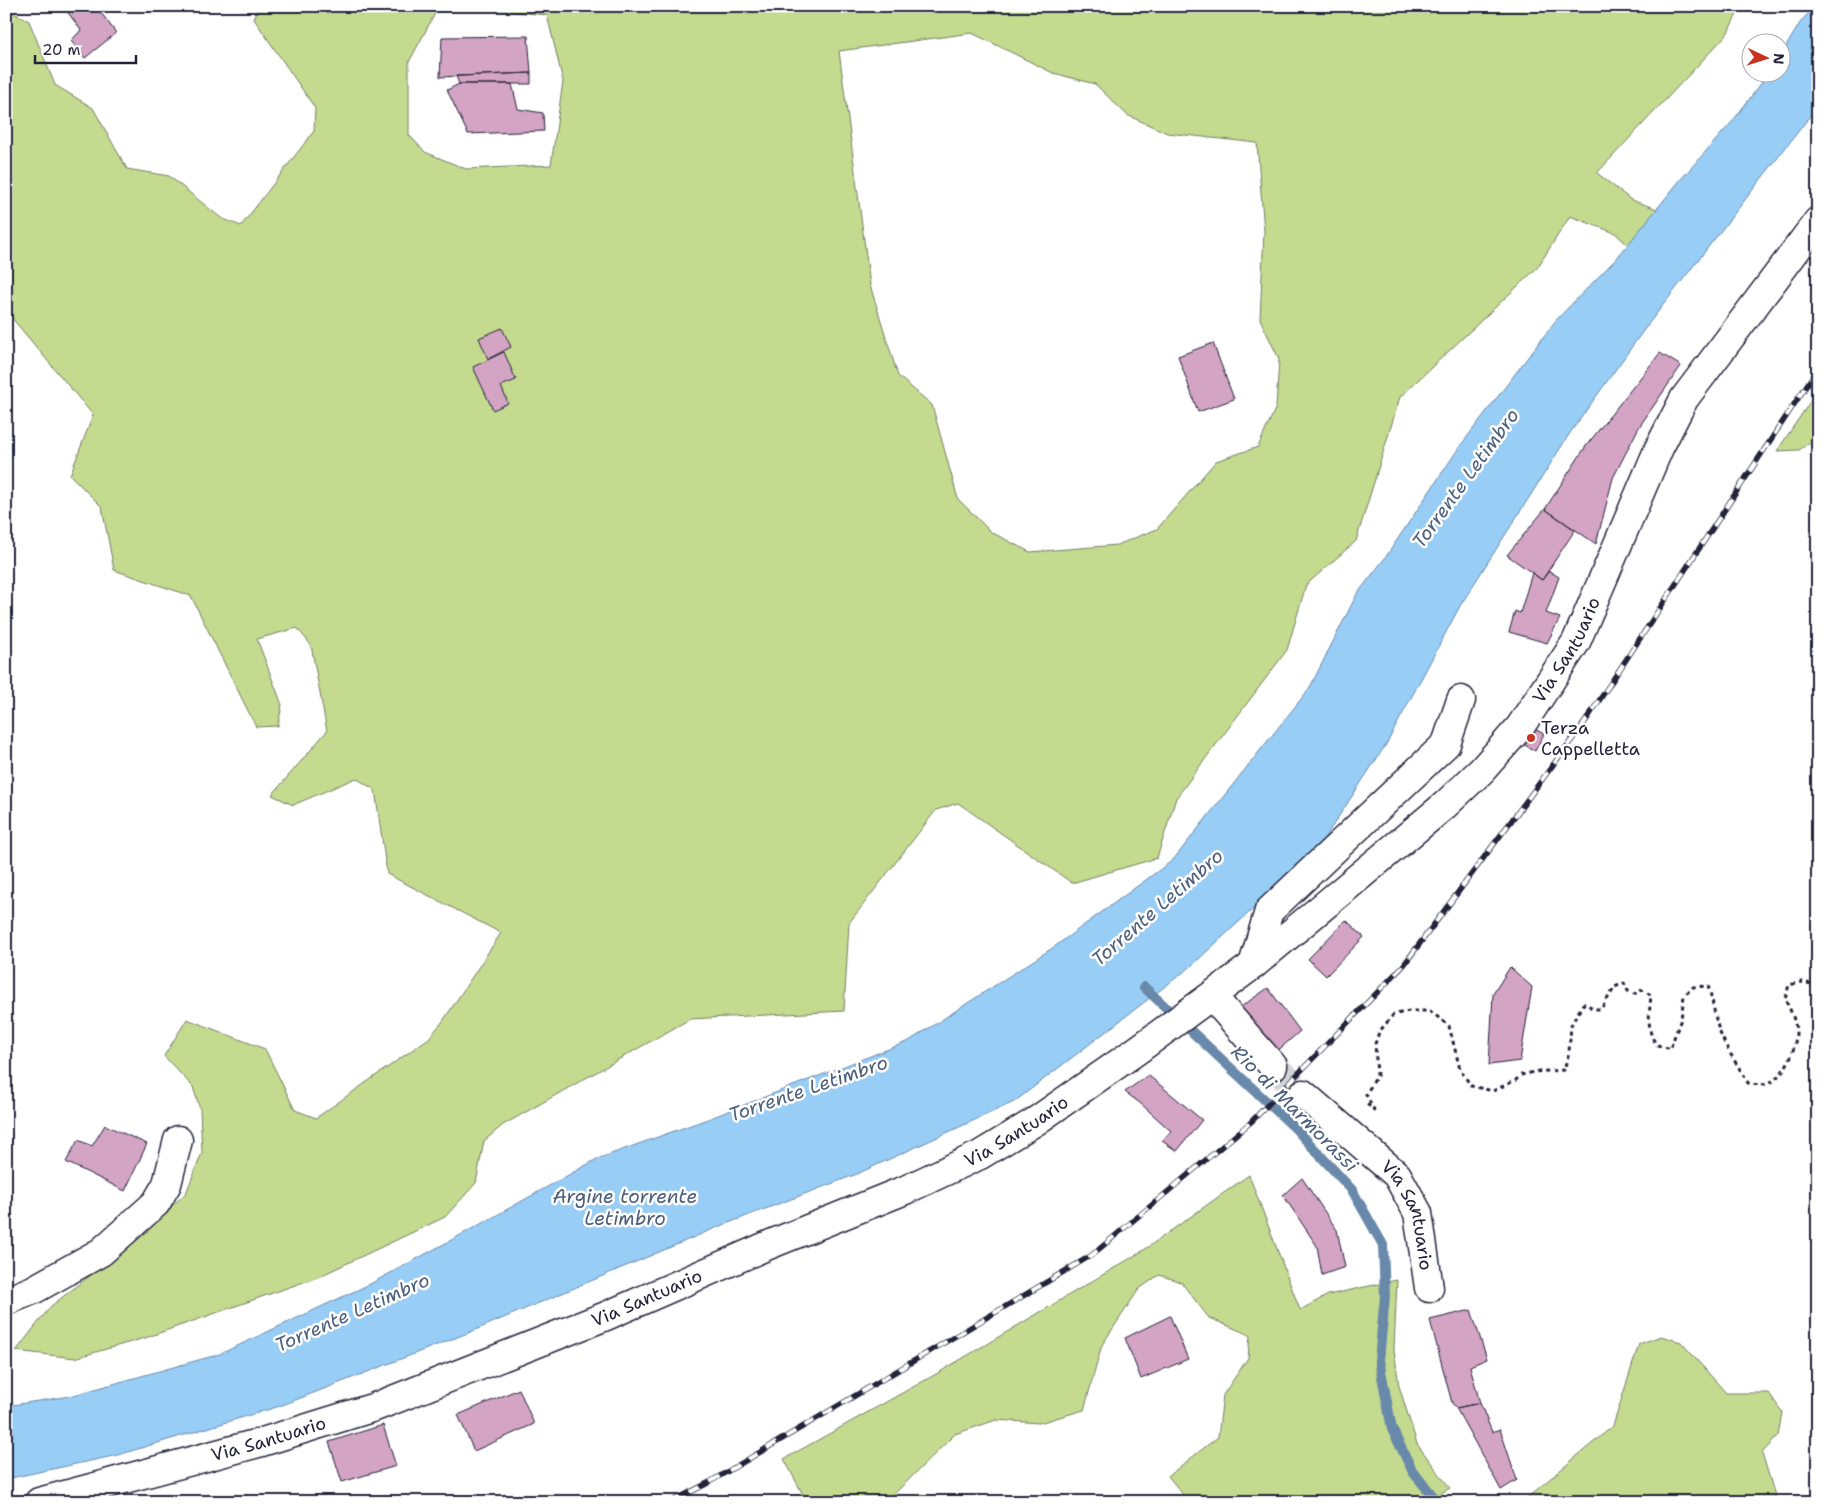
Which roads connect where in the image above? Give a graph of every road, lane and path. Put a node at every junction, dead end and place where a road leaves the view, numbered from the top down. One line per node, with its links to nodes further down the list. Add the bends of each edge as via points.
1 (1818, 221): 3 (main road, Via Santuario, via 1684,399 1658,448 1576,642 1520,726 1482,770 1445,805)
2 (1461, 700): 3 (main road, via 1446,744 1269,911)
3 (1253, 965): 5 (main road, Via Santuario)
4 (1818, 985): 8 (path, via 1789,984 1785,999 1796,1031 1795,1046 1778,1078 1765,1085 1748,1083 1721,1036 1708,986 1694,987 1684,996 1681,1019 1670,1048 1658,1044 1651,1034 1651,995 1642,990 1634,994 1624,983 1615,986 1601,1008 1593,1009 1582,1004 1572,1025 1564,1070 1521,1075 1492,1092 1471,1086 1460,1069 1449,1026 1430,1011 1393,1015 1378,1032 1376,1076)
5 (1212, 996): 6 (main road); 12 (main road, Via Santuario, via 1036,1121 980,1155 905,1190 606,1316 375,1407 253,1445)
6 (1273, 1066)
7 (1303, 1094): 10 (main road, Via Santuario, via 1397,1175 1418,1213)
8 (1366, 1094)
9 (178, 1140): 11 (main road, via 167,1184 156,1203 101,1252 33,1290)
10 (1429, 1288)
11 (6, 1301)
12 (39, 1502)

